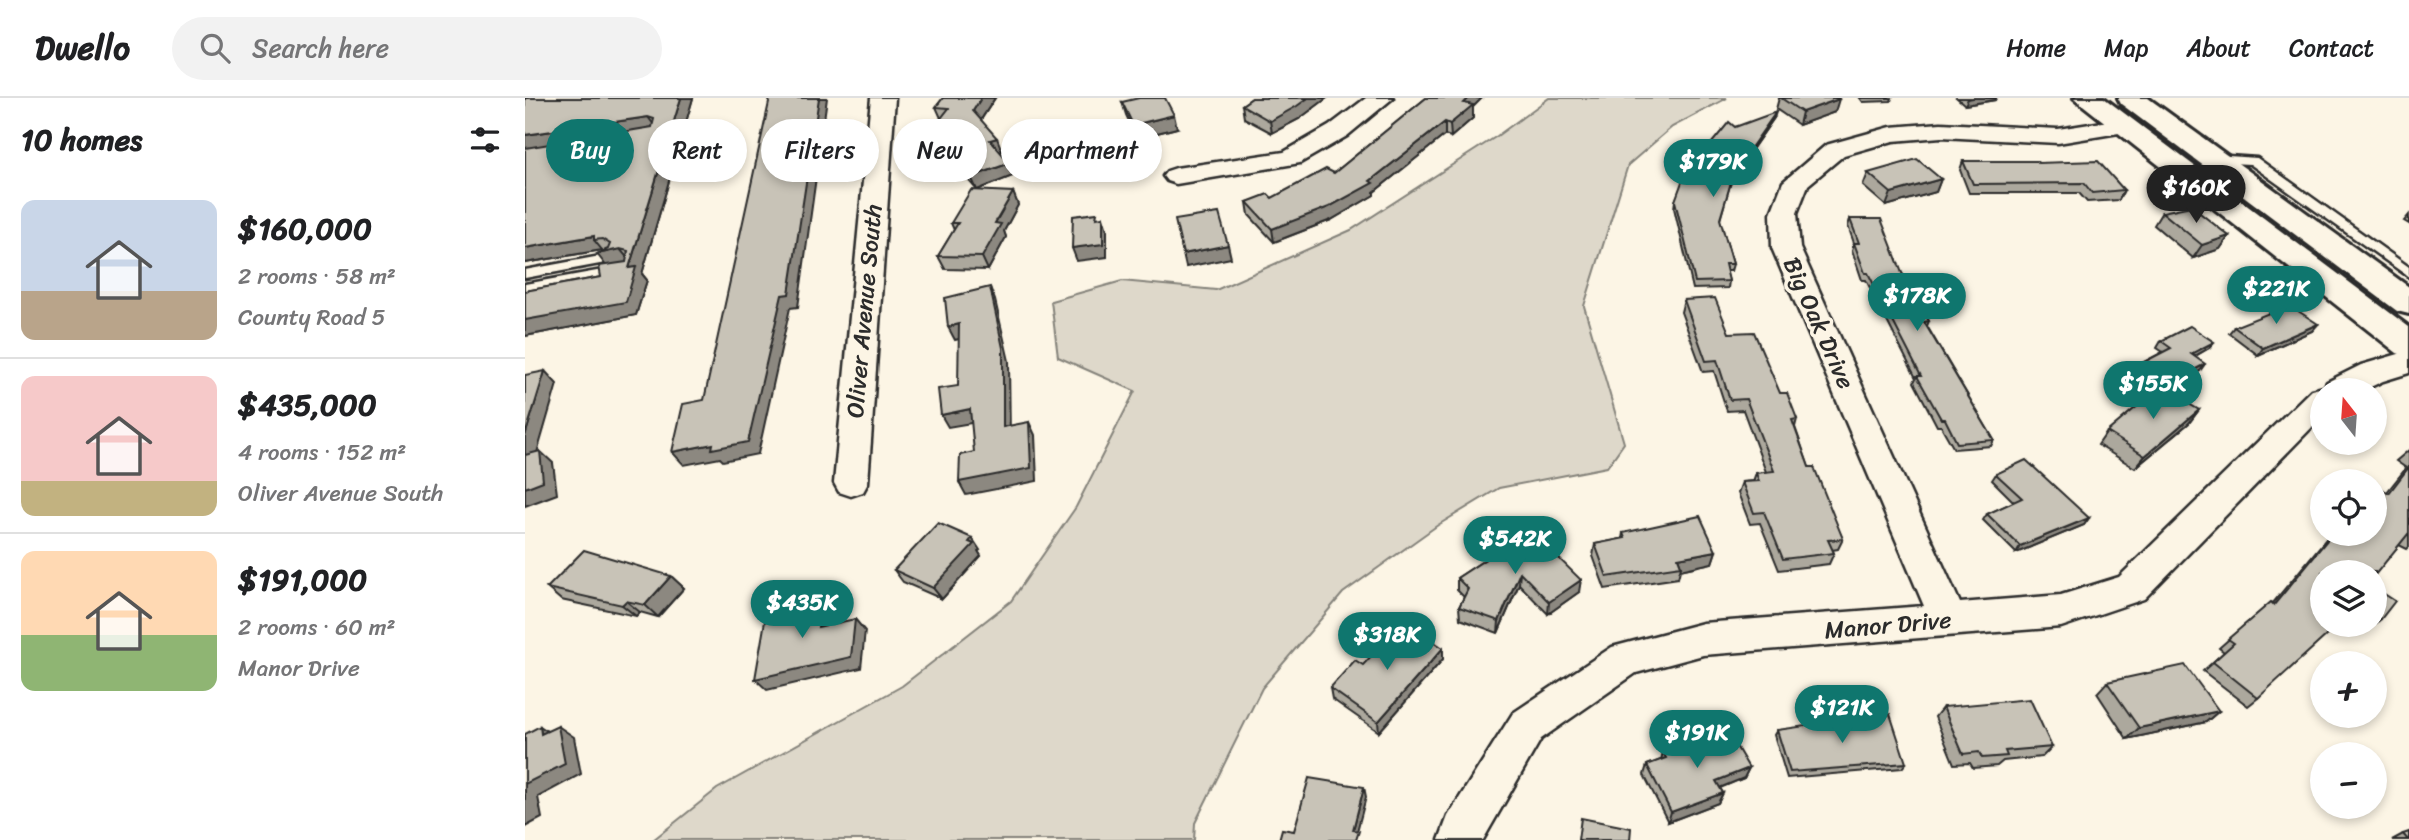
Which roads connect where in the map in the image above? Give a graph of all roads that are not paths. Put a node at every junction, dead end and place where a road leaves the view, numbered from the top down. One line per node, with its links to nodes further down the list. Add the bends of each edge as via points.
1 (883, 98): 17 (street, Oliver Avenue South)
2 (1381, 98): 6 (street, via 1338,131 1291,158)
3 (2087, 98): 4 (main road)
4 (2127, 112): 5 (main road); 13 (main road); 18 (street, Big Oak Drive, via 2058,136 1941,130 1891,134 1835,150 1796,182 1783,213 1786,248)
5 (2214, 159): 9 (lane, via 2253,161); 12 (main road)
6 (1175, 176)
7 (611, 258): 10 (lane)
8 (631, 269): 11 (lane)
9 (2409, 273)
10 (525, 274)
11 (525, 288)
12 (2409, 303)
13 (2409, 345)
14 (2409, 362): 15 (street)
15 (2362, 378)
16 (2310, 410): 18 (street, Manor Drive, via 2131,588 2061,611)
17 (851, 483)
18 (1949, 620): 19 (street, Manor Drive, via 1703,639 1626,659 1527,726)
19 (1461, 840)

